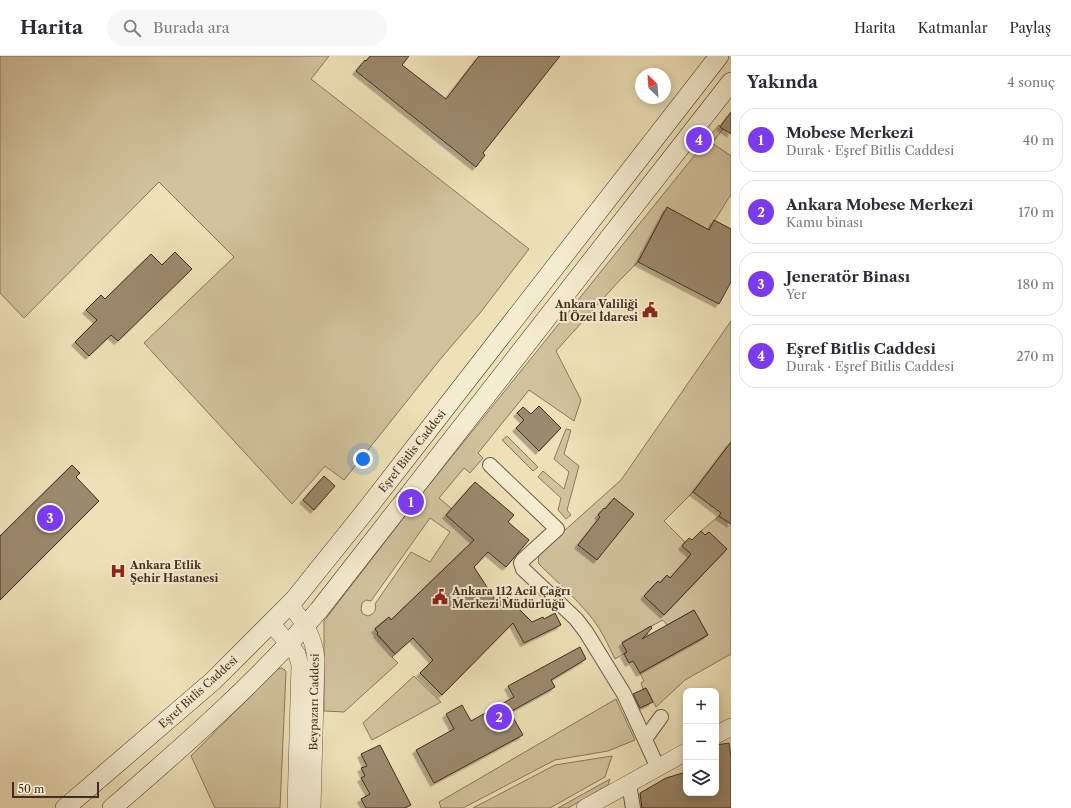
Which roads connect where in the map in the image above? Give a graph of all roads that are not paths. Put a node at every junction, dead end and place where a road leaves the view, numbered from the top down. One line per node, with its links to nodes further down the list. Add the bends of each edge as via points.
1 (719, 56): 4 (main road, Eşref Bitlis Caddesi, via 363,514)
2 (731, 82): 6 (main road)
3 (490, 465): 11 (street, via 557,529 523,560 523,569 576,619 586,632 624,694)
4 (289, 605): 5 (main road, Eşref Bitlis Caddesi); 6 (street, Beypazarı Caddesi)
5 (271, 623): 7 (street, Beypazarı Caddesi); 15 (main road, Eşref Bitlis Caddesi, via 208,685)
6 (306, 625): 7 (main road); 18 (street, Beypazarı Caddesi, via 316,658)
7 (289, 643): 16 (main road, via 227,704); 17 (street, Beypazarı Caddesi, via 297,654 300,665)
8 (661, 717): 11 (street)
9 (731, 727): 10 (street)
10 (719, 733)
11 (645, 739): 13 (street)
12 (683, 754): 13 (street)
13 (658, 768): 14 (street)
14 (629, 784): 19 (street); 20 (street)
15 (65, 808)
16 (112, 808)
17 (296, 808)
18 (312, 808)
19 (585, 808)
20 (633, 808)

